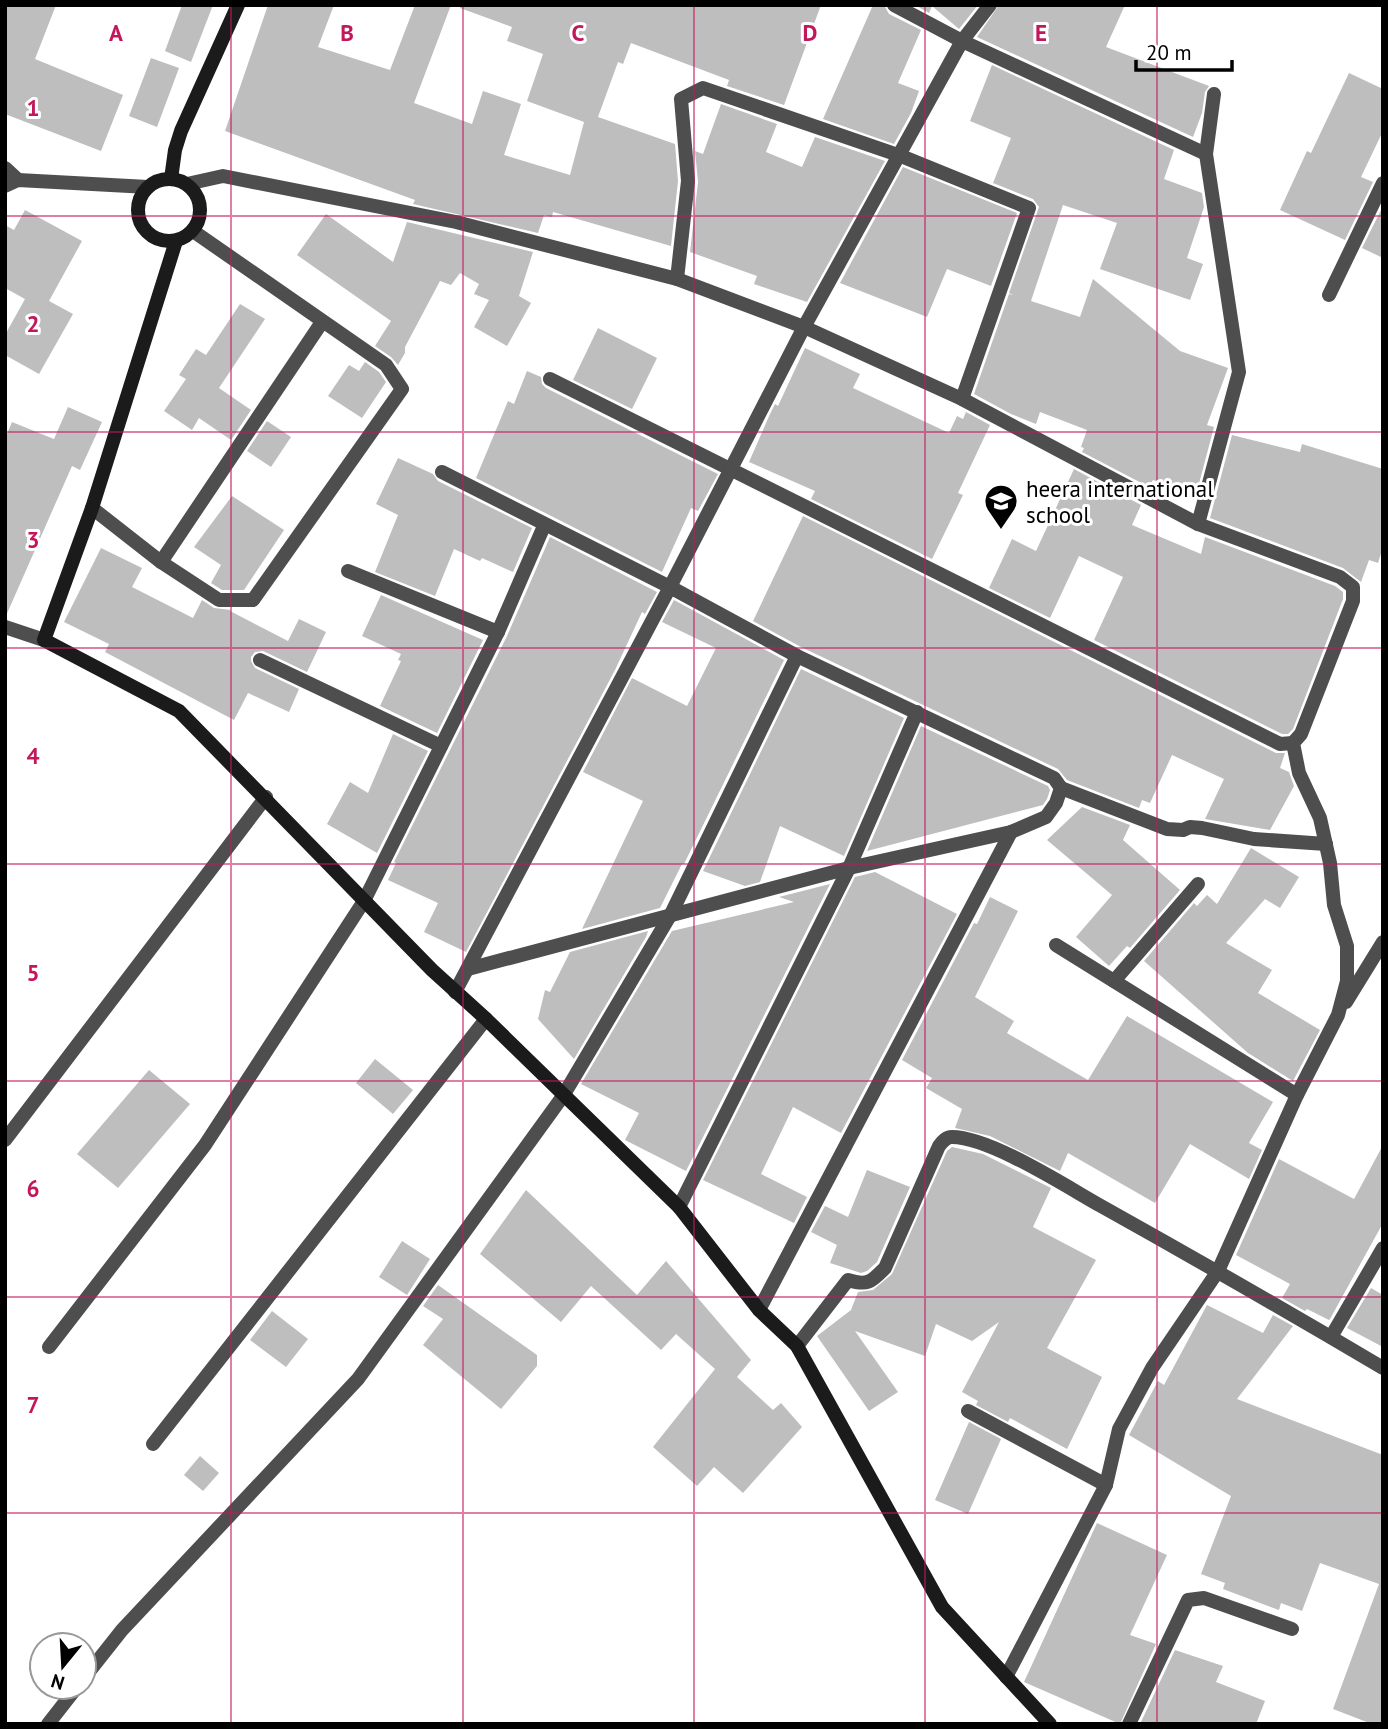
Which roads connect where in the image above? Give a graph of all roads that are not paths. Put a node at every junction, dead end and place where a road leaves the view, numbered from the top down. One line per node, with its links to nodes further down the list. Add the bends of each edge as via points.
1 (238, 5): 9 (street, via 181,131)
2 (894, 5): 4 (street)
3 (990, 5): 4 (street)
4 (962, 41): 6 (street); 7 (street)
5 (1214, 94): 6 (street)
6 (1206, 154): 25 (street, via 1239,372)
7 (901, 156): 16 (street, via 703,88 681,99 688,181); 19 (street); 21 (street, via 1029,208)
8 (5, 168): 10 (street)
9 (171, 179): 12 (street); 13 (street)
10 (12, 183): 13 (street)
11 (1383, 183): 17 (street)
12 (187, 184): 14 (street, via 195,191 201,211); 16 (street, via 223,176 456,222)
13 (148, 187): 15 (street, via 138,204 141,224 155,238)
14 (193, 231): 15 (street); 18 (street)
15 (176, 241): 24 (street)
16 (677, 279): 19 (street)
17 (1329, 295)
18 (322, 322): 27 (street); 27 (street, via 386,365 402,389 253,600 219,600)
19 (804, 327): 21 (street); 22 (street)
20 (550, 379): 22 (street)
21 (962, 399): 25 (street)
22 (731, 469): 29 (street); 36 (street, via 1280,744)
23 (442, 472): 26 (street)
24 (92, 508): 27 (street); 32 (street)
25 (1198, 524): 36 (street, via 1340,577 1353,587 1353,601 1301,734)
26 (544, 526): 29 (street); 31 (street)
27 (161, 562)
28 (348, 571): 31 (street)
29 (670, 587): 33 (street); 48 (street)
30 (5, 627): 32 (street)
31 (498, 632): 37 (street)
32 (44, 640): 39 (street, via 179,711)
33 (797, 656): 35 (street); 45 (street)
34 (260, 660): 37 (street)
35 (917, 712): 38 (street, via 1054,778); 42 (street)
36 (1293, 743): 41 (street, via 1299,773 1320,818)
37 (441, 746): 44 (street)
38 (1061, 788): 40 (street, via 1046,817); 41 (street, via 1167,829 1202,828 1254,839)
39 (266, 797): 44 (street); 55 (street)
40 (1011, 832): 42 (street); 59 (street)
41 (1326, 844): 51 (street, via 1334,905 1348,946 1347,981)
42 (849, 868): 45 (street); 56 (street)
43 (1198, 884): 49 (street)
44 (365, 901): 50 (street); 62 (street, via 205,1145)
45 (671, 914): 48 (street); 54 (street)
46 (1383, 943): 51 (street)
47 (1056, 944): 49 (street)
48 (468, 969): 50 (street)
49 (1114, 981): 53 (street)
50 (455, 992): 52 (street)
51 (1338, 1015): 53 (street)
52 (486, 1018): 54 (street); 65 (street)
53 (1297, 1095): 58 (street)
54 (563, 1096): 56 (street); 68 (street, via 358,1379)
55 (5, 1140)
56 (678, 1207): 59 (street)
57 (1383, 1248): 60 (street)
58 (1218, 1271): 60 (street); 61 (street, via 1024,1163 980,1143 952,1137 939,1146 885,1268 872,1282 848,1280); 66 (street, via 1152,1368 1119,1429)
59 (759, 1310): 61 (street)
60 (1331, 1337): 63 (street)
61 (797, 1346): 69 (street, via 942,1607)
62 (49, 1347)
63 (1383, 1368)
64 (968, 1411): 66 (street)
65 (153, 1444)
66 (1106, 1485): 69 (street)
67 (1292, 1629): 73 (street, via 1204,1598 1188,1600)
68 (98, 1660)
69 (1006, 1677): 72 (street)
70 (66, 1701): 71 (street)
71 (48, 1724)
72 (1050, 1724)
73 (1129, 1724)

